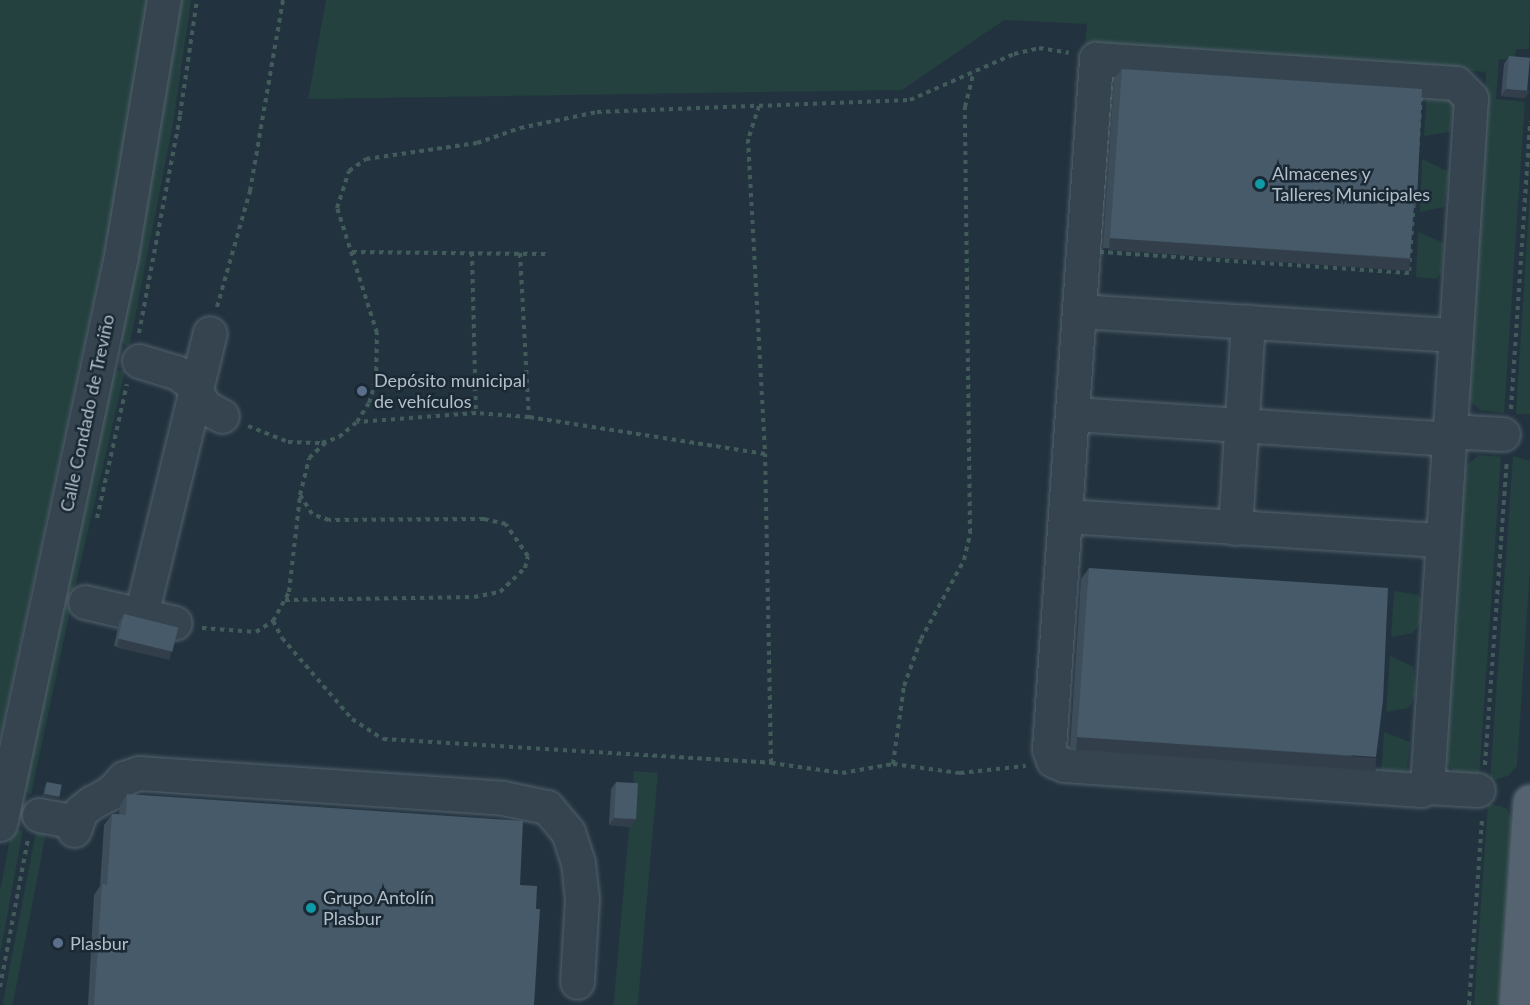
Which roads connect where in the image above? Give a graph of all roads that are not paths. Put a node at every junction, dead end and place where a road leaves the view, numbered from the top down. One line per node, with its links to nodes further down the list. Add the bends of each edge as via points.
1 (164, 0): 23 (street, Calle Condado de Treviño, via 121,256)
2 (1081, 311): 3 (street); 5 (street, via 1096,58 1456,83 1466,89 1471,98); 8 (street)
3 (1248, 321): 5 (street); 10 (street)
4 (210, 333): 7 (street)
5 (1453, 335): 11 (street)
6 (139, 361): 7 (street, via 176,372)
7 (194, 390): 9 (street, via 205,407); 17 (street)
8 (1074, 414): 10 (street); 13 (street)
9 (222, 416)
10 (1240, 425): 11 (street); 14 (street)
11 (1447, 435): 12 (street); 15 (street)
12 (1507, 435)
13 (1066, 516): 14 (street); 19 (street, via 1049,749 1053,760 1064,765 1159,772 1421,790)
14 (1234, 528): 15 (street)
15 (1441, 540): 19 (street)
16 (85, 602): 17 (street)
17 (141, 615): 18 (street)
18 (175, 623)
19 (1426, 787): 20 (street)
20 (1482, 791)
21 (1530, 801): 25 (main road)
22 (39, 815): 24 (street, via 74,826 91,803 110,793 124,778 139,773 503,798 547,807 568,832 578,862 582,898)
23 (0, 824)
24 (577, 982)
25 (1516, 1005)

